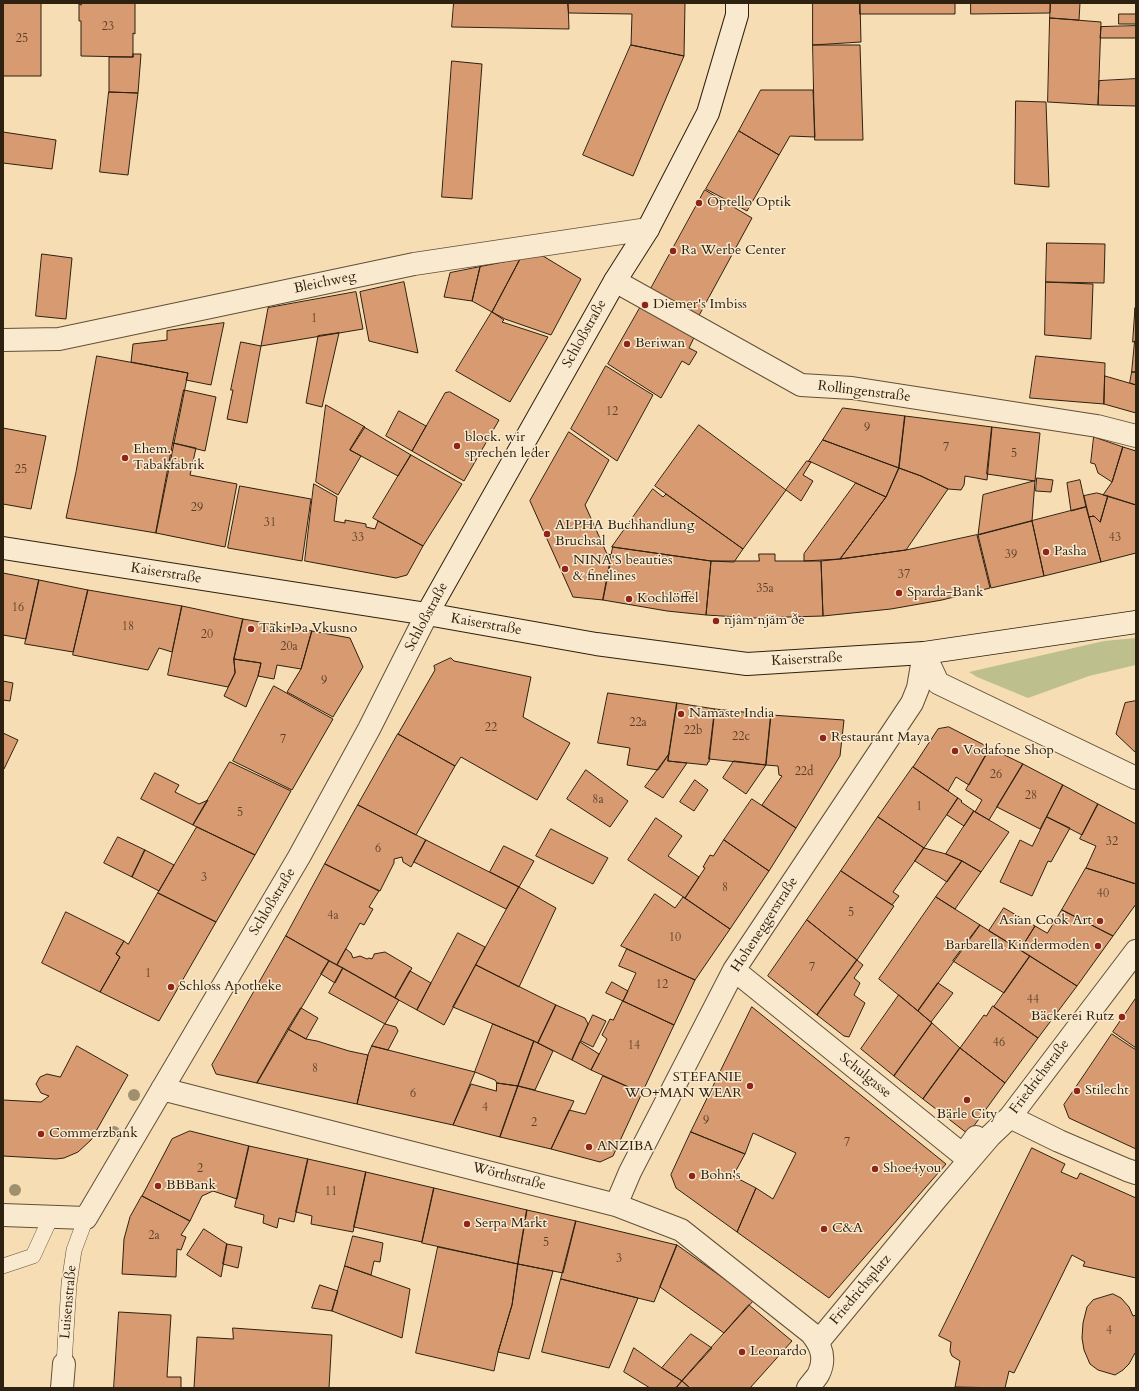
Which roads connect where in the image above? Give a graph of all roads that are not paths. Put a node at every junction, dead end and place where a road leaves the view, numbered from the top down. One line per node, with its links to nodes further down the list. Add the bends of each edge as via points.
1 (737, 3): 2 (street, Schloßstraße, via 737,15 708,113)
2 (648, 229): 3 (street, Schloßstraße); 4 (street, Bleichweg, via 414,264 59,339)
3 (614, 281): 5 (street, Rollingenstraße, via 801,385 852,388 1097,426); 7 (street, Schloßstraße)
4 (3, 340)
5 (1136, 436)
6 (3, 548): 7 (street, Kaiserstraße)
7 (427, 614): 9 (street, Kaiserstraße, via 596,644 748,664); 13 (street, Schloßstraße, via 369,729 299,857)
8 (1136, 622): 9 (street, Kaiserstraße)
9 (924, 653): 10 (street, via 938,683); 12 (street, Hoheneggerstraße, via 918,688 912,703)
10 (1136, 778)
11 (1136, 951): 14 (street, Friedrichstraße)
12 (734, 970): 15 (street, Schulgasse, via 963,1155 980,1131); 18 (street, Hoheneggerstraße, via 630,1172)
13 (162, 1089): 18 (street, Wörthstraße); 21 (street, Schloßstraße)
14 (1010, 1117): 15 (street, Friedrichstraße); 16 (street, via 1059,1141)
15 (990, 1136): 17 (street, Friedrichstraße)
16 (1136, 1173)
17 (937, 1198): 23 (street, Friedrichsplatz)
18 (616, 1205): 23 (street, Wörthstraße, via 681,1230 811,1333)
19 (3, 1215): 20 (street)
20 (51, 1217): 21 (street); 22 (lane, via 33,1256)
21 (86, 1218): 24 (lane, Luisenstraße, via 74,1250 69,1284)
22 (3, 1266)
23 (818, 1342): 26 (street, via 823,1356 819,1373)
24 (64, 1364): 25 (street, Luisenstraße)
25 (62, 1388)
26 (808, 1388)

